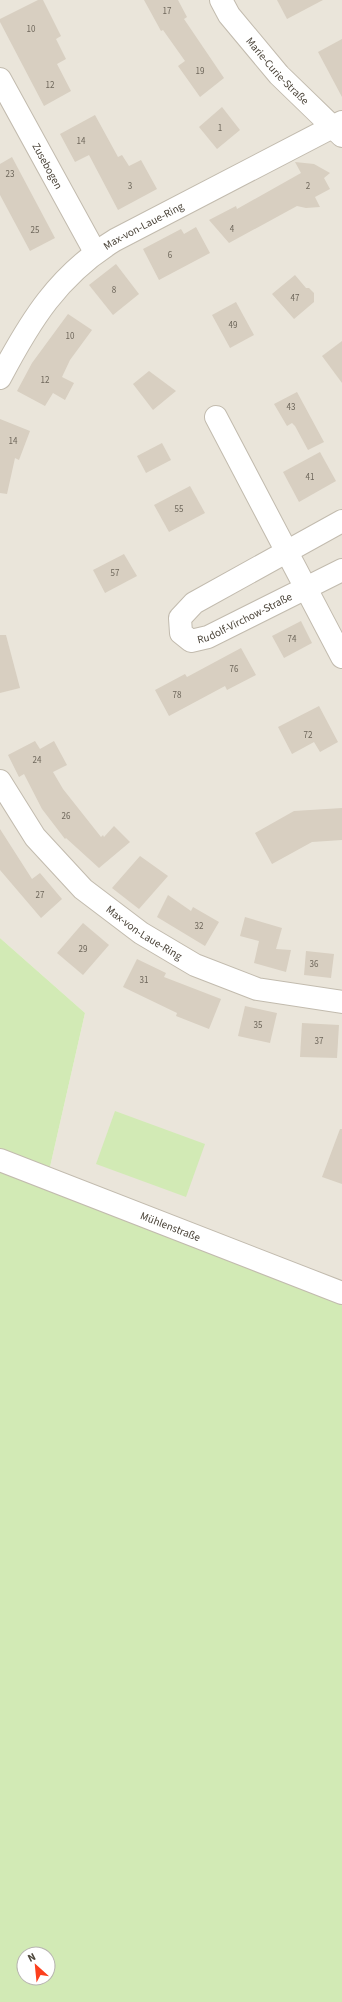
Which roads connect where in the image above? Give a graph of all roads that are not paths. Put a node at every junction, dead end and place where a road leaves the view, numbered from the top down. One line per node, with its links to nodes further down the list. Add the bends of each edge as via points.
1 (221, 0): 3 (street, Marie-Curie-Straße, via 229,15 279,75)
2 (0, 79): 4 (street, Zusebogen)
3 (339, 128): 4 (street, Max-von-Laue-Ring)
4 (95, 252): 5 (street, Max-von-Laue-Ring, via 74,270 52,295 18,344)
5 (0, 378)
6 (216, 417): 8 (street)
7 (342, 521): 8 (street, Rudolf-Virchow-Straße)
8 (287, 551): 10 (street); 10 (street, Rudolf-Virchow-Straße, via 194,603 180,618 181,633 191,641 208,637)
9 (342, 570): 10 (street, Rudolf-Virchow-Straße)
10 (308, 589): 11 (street)
11 (342, 657)
12 (0, 781): 13 (street, Max-von-Laue-Ring, via 35,837 83,889 141,933 195,965 257,989)
13 (342, 1002)
14 (0, 1160): 15 (street, Mühlenstraße)
15 (342, 1293)

